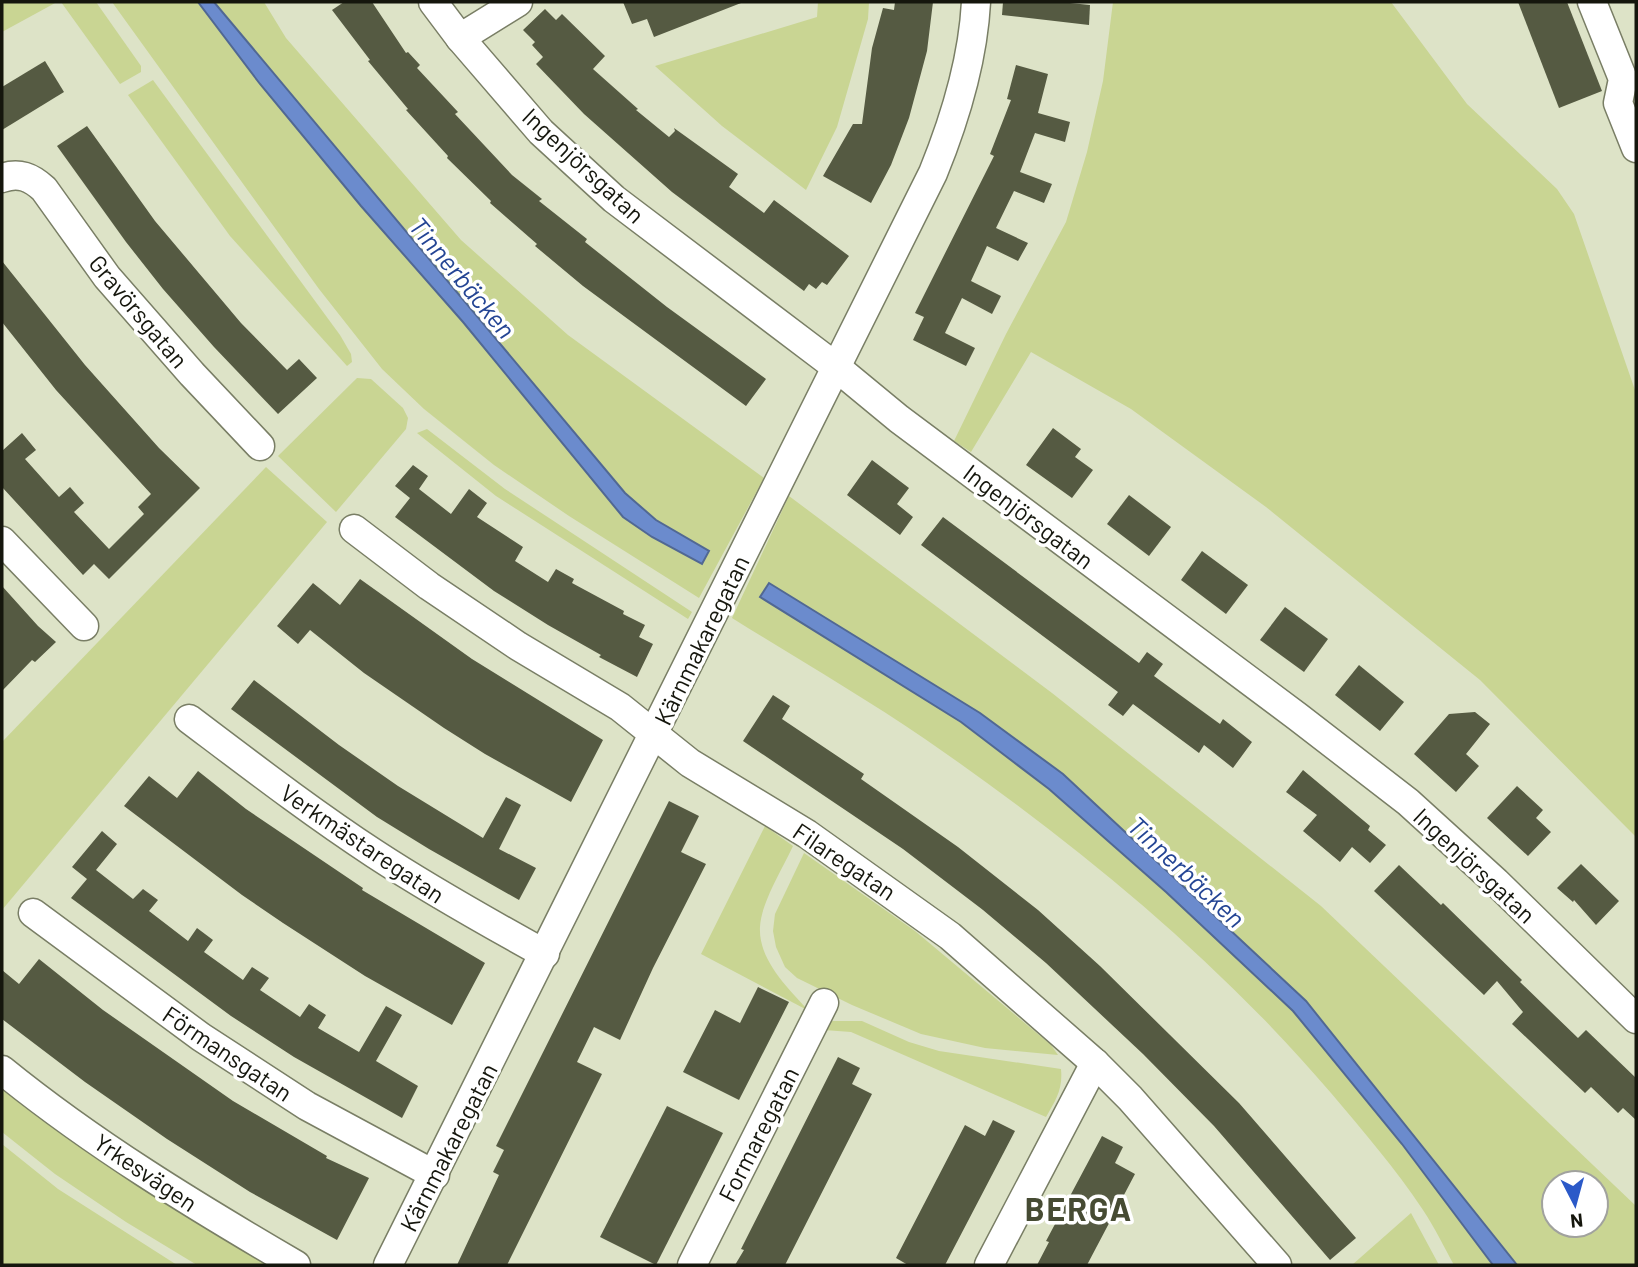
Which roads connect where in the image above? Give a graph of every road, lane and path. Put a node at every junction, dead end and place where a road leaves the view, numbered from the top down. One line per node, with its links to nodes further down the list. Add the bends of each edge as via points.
1 (432, 2): 5 (street, Ingenjörsgatan)
2 (518, 2): 5 (street)
3 (976, 2): 9 (street, Kärnmakaregatan, via 949,133)
4 (1592, 2): 6 (street)
5 (460, 38): 9 (street, Ingenjörsgatan, via 541,132 614,200)
6 (1630, 77): 7 (street, via 1618,103)
7 (1636, 148)
8 (12, 177): 10 (street, Gravörsgatan, via 34,180 44,189 107,277)
9 (836, 368): 15 (street, Kärnmakaregatan); 19 (street, Ingenjörsgatan, via 1408,802)
10 (260, 446)
11 (354, 528): 15 (street, Filaregatan, via 429,586 620,707)
12 (2, 541): 13 (street)
13 (84, 626)
14 (189, 719): 17 (street, Verkmästaregatan, via 375,854)
15 (654, 734): 17 (street, Kärnmakaregatan); 20 (street, Filaregatan, via 690,763 807,834 929,921)
16 (33, 912): 22 (street, Förmansgatan, via 201,1037 307,1106)
17 (545, 954): 22 (street, Kärnmakaregatan)
18 (824, 1003): 25 (street, Formaregatan)
19 (1636, 1019)
20 (1095, 1063): 26 (street); 27 (street, Filaregatan)
21 (2, 1070): 23 (street, Yrkesvägen, via 121,1157)
22 (435, 1175): 24 (street, Kärnmakaregatan)
23 (296, 1265)
24 (388, 1265)
25 (692, 1265)
26 (989, 1265)
27 (1277, 1265)

